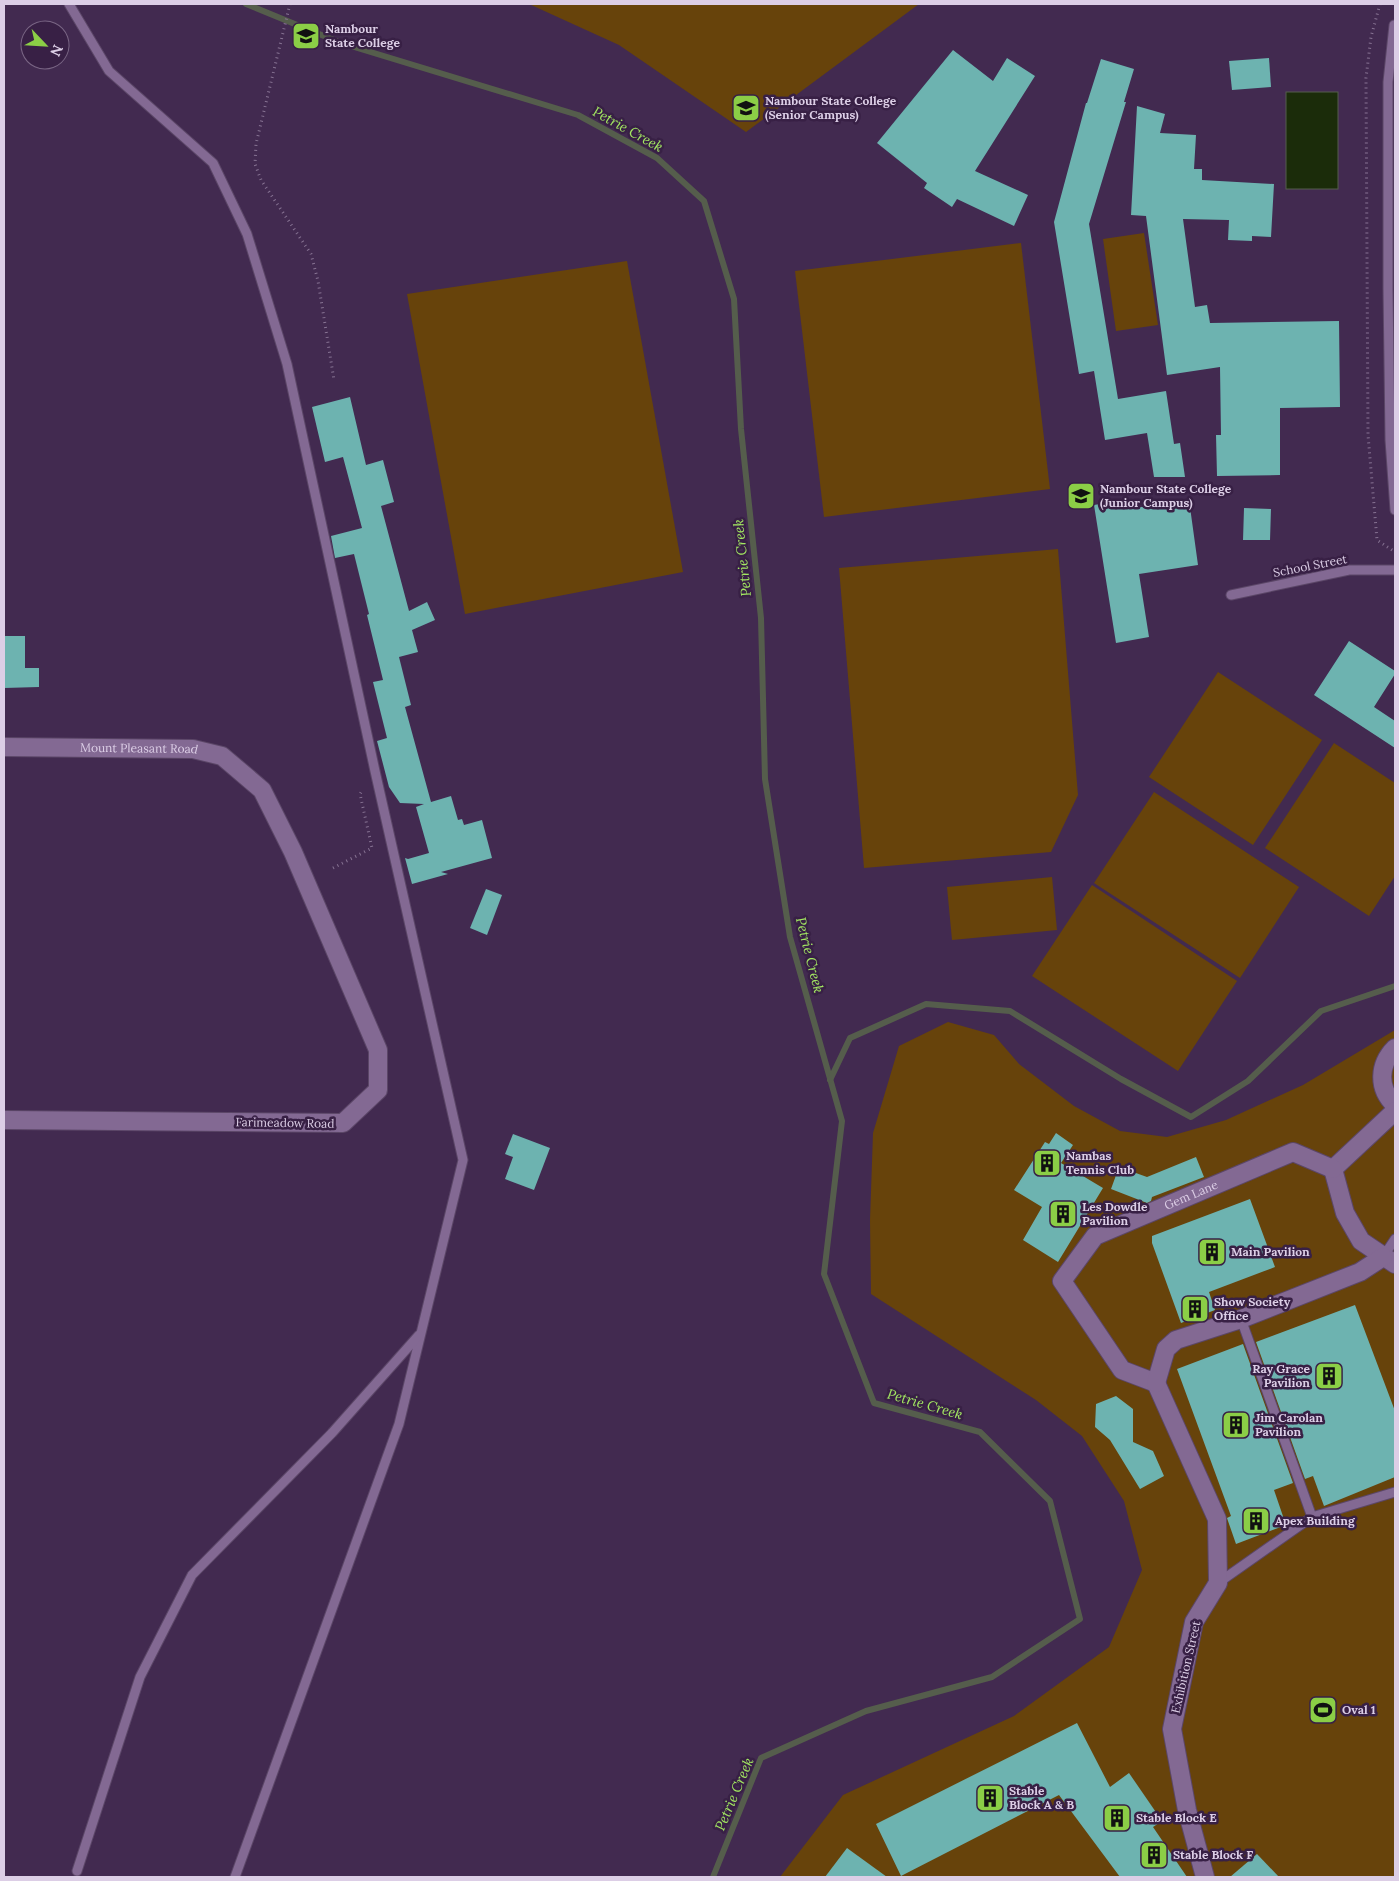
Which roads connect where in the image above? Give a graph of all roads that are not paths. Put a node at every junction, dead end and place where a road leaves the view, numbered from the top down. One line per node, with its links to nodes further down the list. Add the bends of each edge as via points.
1 (69, 4): 16 (lane, via 109,71 213,163 247,234 287,364 464,1160)
2 (1394, 26): 3 (lane, via 1388,82 1390,440)
3 (1395, 510)
4 (1395, 570): 5 (lane, School Street, via 1349,570)
5 (1232, 595)
6 (4, 747): 7 (street, Mount Pleasant Road, via 194,749 222,756)
7 (262, 790): 11 (street, Farimeadow Road, via 293,852 378,1050 378,1090 343,1123)
8 (1395, 1048): 9 (street, via 1384,1065 1382,1077 1384,1089)
9 (1395, 1104)
10 (1395, 1110): 12 (street)
11 (4, 1120)
12 (1333, 1170): 14 (street, via 1345,1213 1361,1241); 17 (street, Gem Lane, via 1293,1152 1094,1236 1062,1281 1122,1370)
13 (1395, 1239): 14 (lane)
14 (1389, 1260): 15 (street)
15 (1241, 1318): 17 (street, via 1176,1340 1166,1349); 19 (lane)
16 (421, 1333): 21 (lane, via 332,1433 192,1575 140,1677); 22 (lane, via 399,1424)
17 (1156, 1382): 20 (street, via 1217,1519)
18 (1395, 1492): 19 (lane)
19 (1312, 1517): 20 (lane)
20 (1218, 1583): 23 (street, Exhibition Street, via 1194,1622 1172,1729 1187,1810)
21 (77, 1871)
22 (235, 1877)
23 (1205, 1877)

